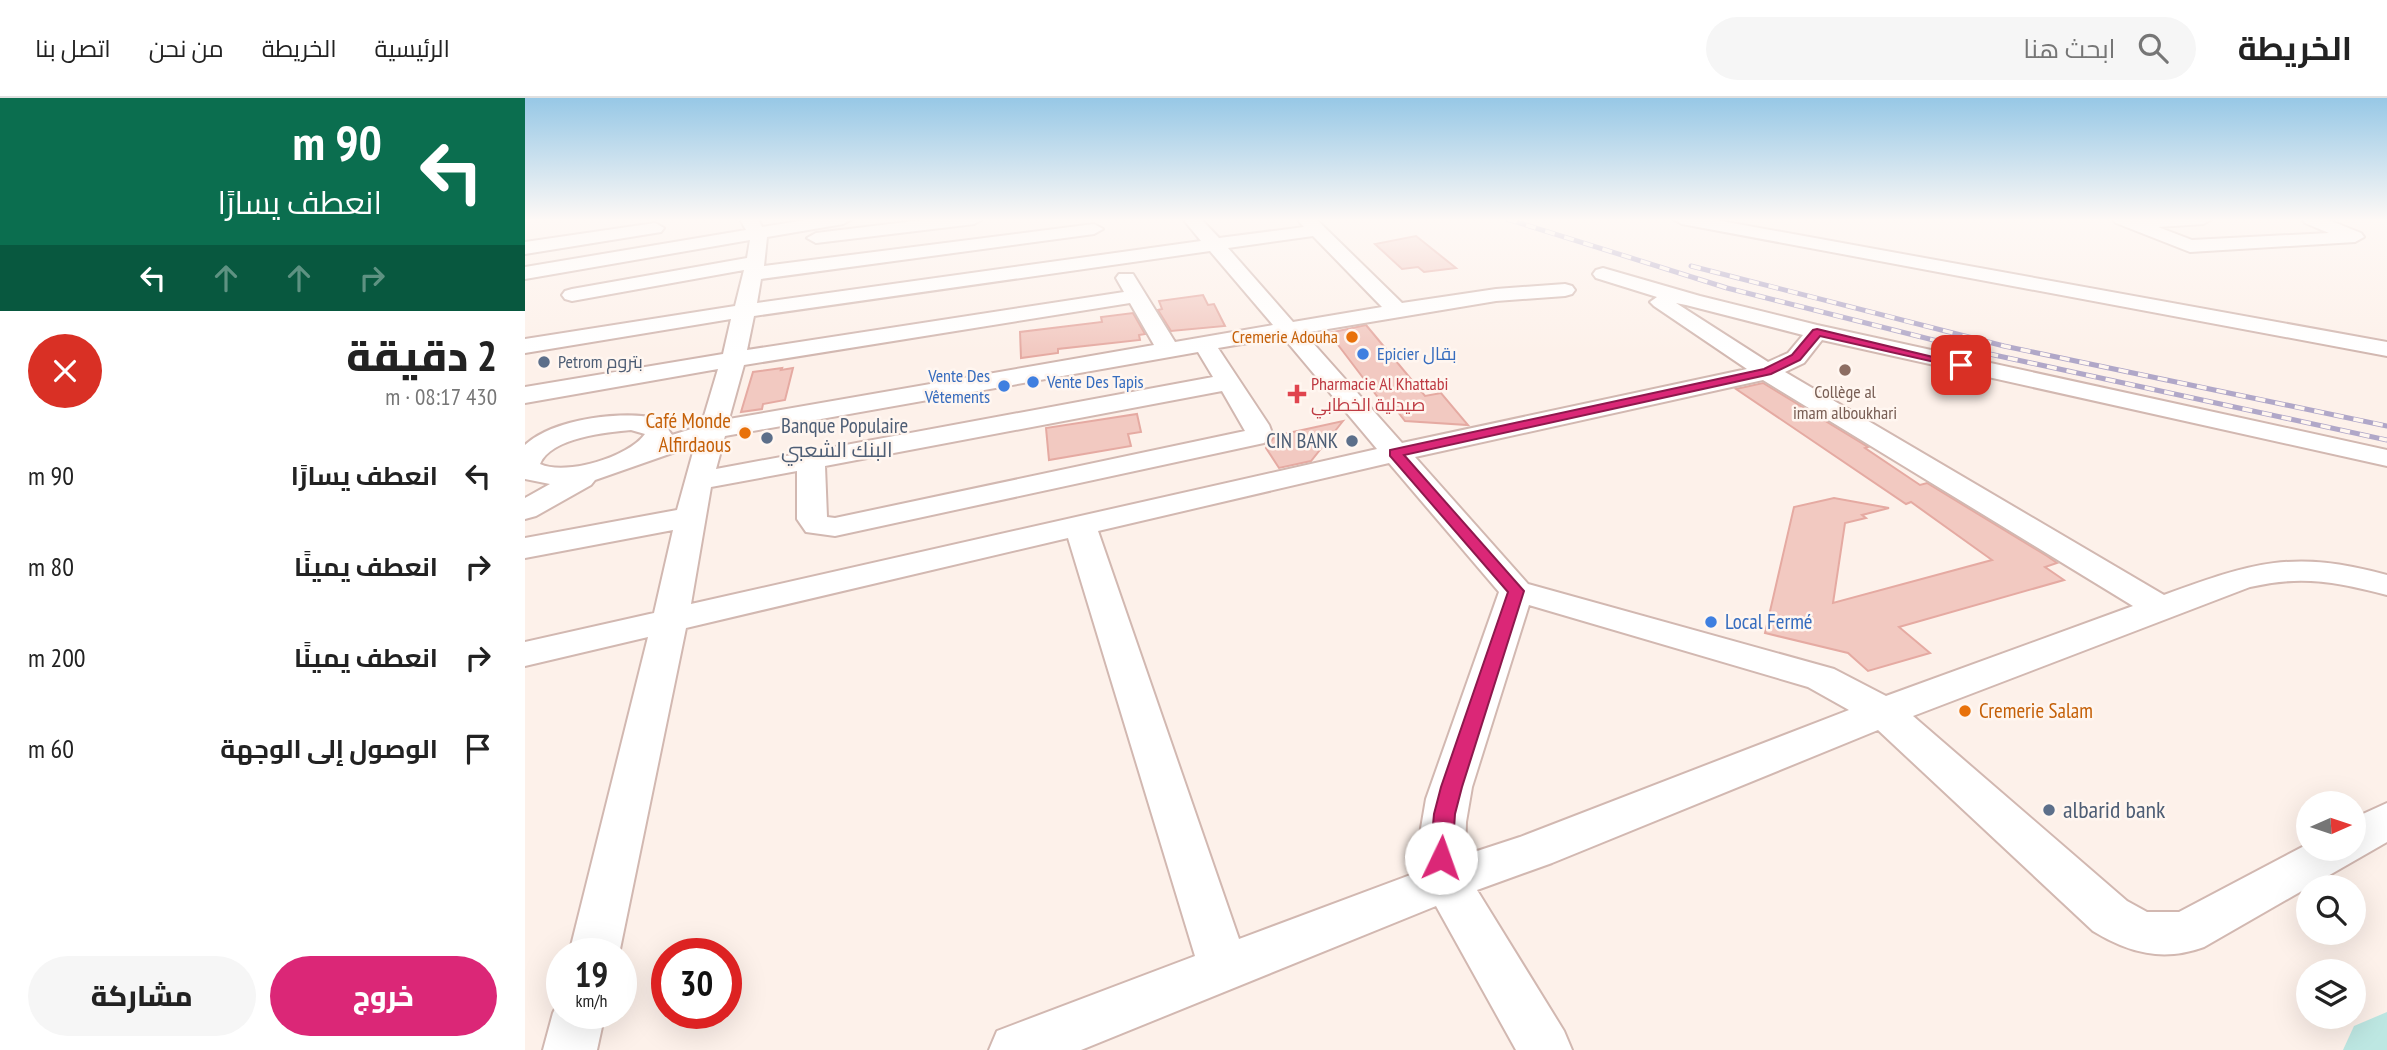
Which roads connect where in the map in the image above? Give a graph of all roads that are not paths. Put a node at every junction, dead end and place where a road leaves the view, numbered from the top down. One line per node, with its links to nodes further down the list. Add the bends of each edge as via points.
1 (598, 263): 10 (street)
2 (692, 263): 14 (street)
3 (751, 263): 20 (street)
4 (1083, 263): 20 (street)
5 (1117, 263): 16 (street)
6 (1231, 263): 22 (street)
7 (1351, 263): 19 (street)
8 (1916, 263): 11 (street)
9 (1937, 263): 11 (street)
10 (526, 271): 14 (street)
11 (1957, 271): 27 (street)
12 (1592, 283): 13 (street); 17 (street); 18 (street)
13 (1565, 290): 15 (street); 15 (street, via 1548,285 1548,274)
14 (572, 295): 21 (street)
15 (1496, 295): 19 (street)
16 (1138, 296): 28 (street); 30 (street)
17 (1653, 297): 18 (street); 32 (street)
18 (1693, 301): 23 (street)
19 (1398, 310): 22 (street)
20 (743, 312): 21 (street); 30 (street)
21 (635, 328): 24 (street)
22 (1291, 330): 25 (street); 39 (street)
23 (1817, 332): 32 (street, via 1796,358); 41 (street)
24 (581, 339): 26 (street); 29 (street); 31 (street, via 596,341 613,354)
25 (1205, 345): 28 (street); 33 (street)
26 (525, 346)
27 (2387, 349)
28 (1169, 351): 38 (street)
29 (525, 354)
30 (733, 360): 31 (street); 38 (street)
31 (611, 370): 34 (street, via 562,375 552,389)
32 (1767, 372): 39 (street); 52 (street)
33 (1228, 382): 42 (street); 42 (street, via 1258,429 1255,437 847,525 814,523)
34 (525, 395)
35 (525, 403): 36 (street)
36 (548, 418): 37 (street); 44 (street)
37 (634, 423): 38 (street); 40 (street, via 656,428 658,438); 44 (street, via 572,432)
38 (713, 427): 40 (street); 45 (street)
39 (1395, 453): 48 (street); 51 (street)
40 (639, 454): 43 (street)
41 (2387, 458)
42 (811, 461): 45 (street)
43 (603, 469): 44 (street, via 556,476); 46 (street)
44 (529, 472)
45 (698, 481): 47 (street)
46 (525, 510)
47 (689, 517): 49 (street); 53 (street)
48 (1080, 525): 53 (street); 61 (street)
49 (525, 548)
50 (2387, 585): 52 (street, via 2329,570 2295,568 2240,579)
51 (1516, 591): 55 (street, via 1821,678); 59 (street, via 1444,814 1441,858)
52 (2161, 608): 55 (street)
53 (670, 621): 54 (street); 60 (street)
54 (525, 654)
55 (1883, 712): 58 (street, via 2133,931 2160,936 2187,932); 59 (street)
56 (2387, 820): 57 (street)
57 (2366, 833)
58 (2318, 861)
59 (1447, 881): 61 (street); 65 (street)
60 (598, 938)
61 (1224, 969): 64 (street)
62 (575, 1029): 63 (street)
63 (570, 1050)
64 (1016, 1050)
65 (1545, 1050)

